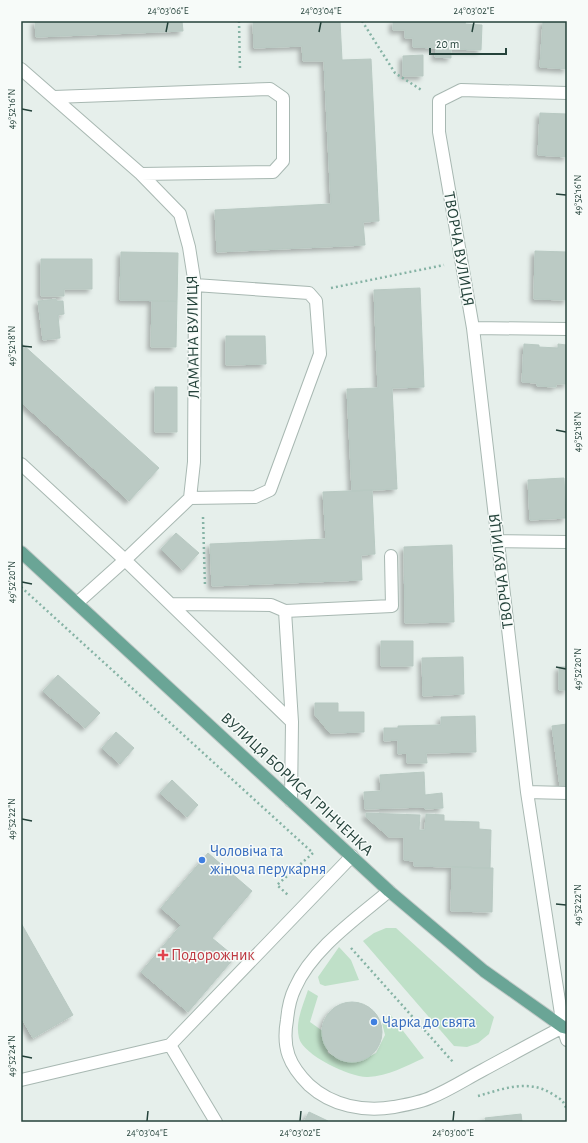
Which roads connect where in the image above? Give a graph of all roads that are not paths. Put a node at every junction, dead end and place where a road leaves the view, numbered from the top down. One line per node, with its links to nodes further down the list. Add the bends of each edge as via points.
1 (21, 69): 3 (street, ЛАМАНА ВУЛИЦЯ)
2 (567, 93): 6 (street, ТВОРЧА ВУЛИЦЯ, via 461,90 439,100 438,132)
3 (54, 97): 4 (street, ЛАМАНА ВУЛИЦЯ); 4 (street, via 270,89 284,98 283,161 273,172)
4 (141, 174): 5 (street, ЛАМАНА ВУЛИЦЯ, via 180,214)
5 (195, 285): 9 (street, ЛАМАНА ВУЛИЦЯ); 9 (street, via 309,293 316,301 320,354 270,490 255,497)
6 (473, 328): 7 (street); 10 (street, ТВОРЧА ВУЛИЦЯ)
7 (567, 329)
8 (21, 464): 14 (street)
9 (196, 497): 14 (street)
10 (497, 541): 11 (street); 19 (street, ТВОРЧА ВУЛИЦЯ)
11 (567, 542)
12 (21, 552): 15 (main road, ВУЛИЦЯ БОРИСА ГРІНЧЕНКА)
13 (391, 556): 17 (street, via 392,606)
14 (125, 560): 15 (street); 16 (street)
15 (77, 603): 21 (main road, ВУЛИЦЯ БОРИСА ГРІНЧЕНКА)
16 (171, 604): 17 (street, via 271,605); 18 (street)
17 (285, 611): 18 (street)
18 (292, 722): 21 (street)
19 (527, 792): 20 (street); 24 (street, ТВОРЧА ВУЛИЦЯ)
20 (567, 793)
21 (291, 802): 22 (main road, ВУЛИЦЯ БОРИСА ГРІНЧЕНКА)
22 (352, 856): 23 (main road, ВУЛИЦЯ БОРИСА ГРІНЧЕНКА); 26 (street)
23 (389, 891): 24 (main road, ВУЛИЦЯ БОРИСА ГРІНЧЕНКА, via 484,971); 24 (street, via 317,954 295,988 289,1004 285,1040 288,1058 298,1074 313,1088 349,1107 393,1107 431,1098)
24 (565, 1028): 25 (street, ТВОРЧА ВУЛИЦЯ)
25 (567, 1040)
26 (170, 1045): 27 (street); 28 (street)
27 (22, 1077)
28 (216, 1122)

